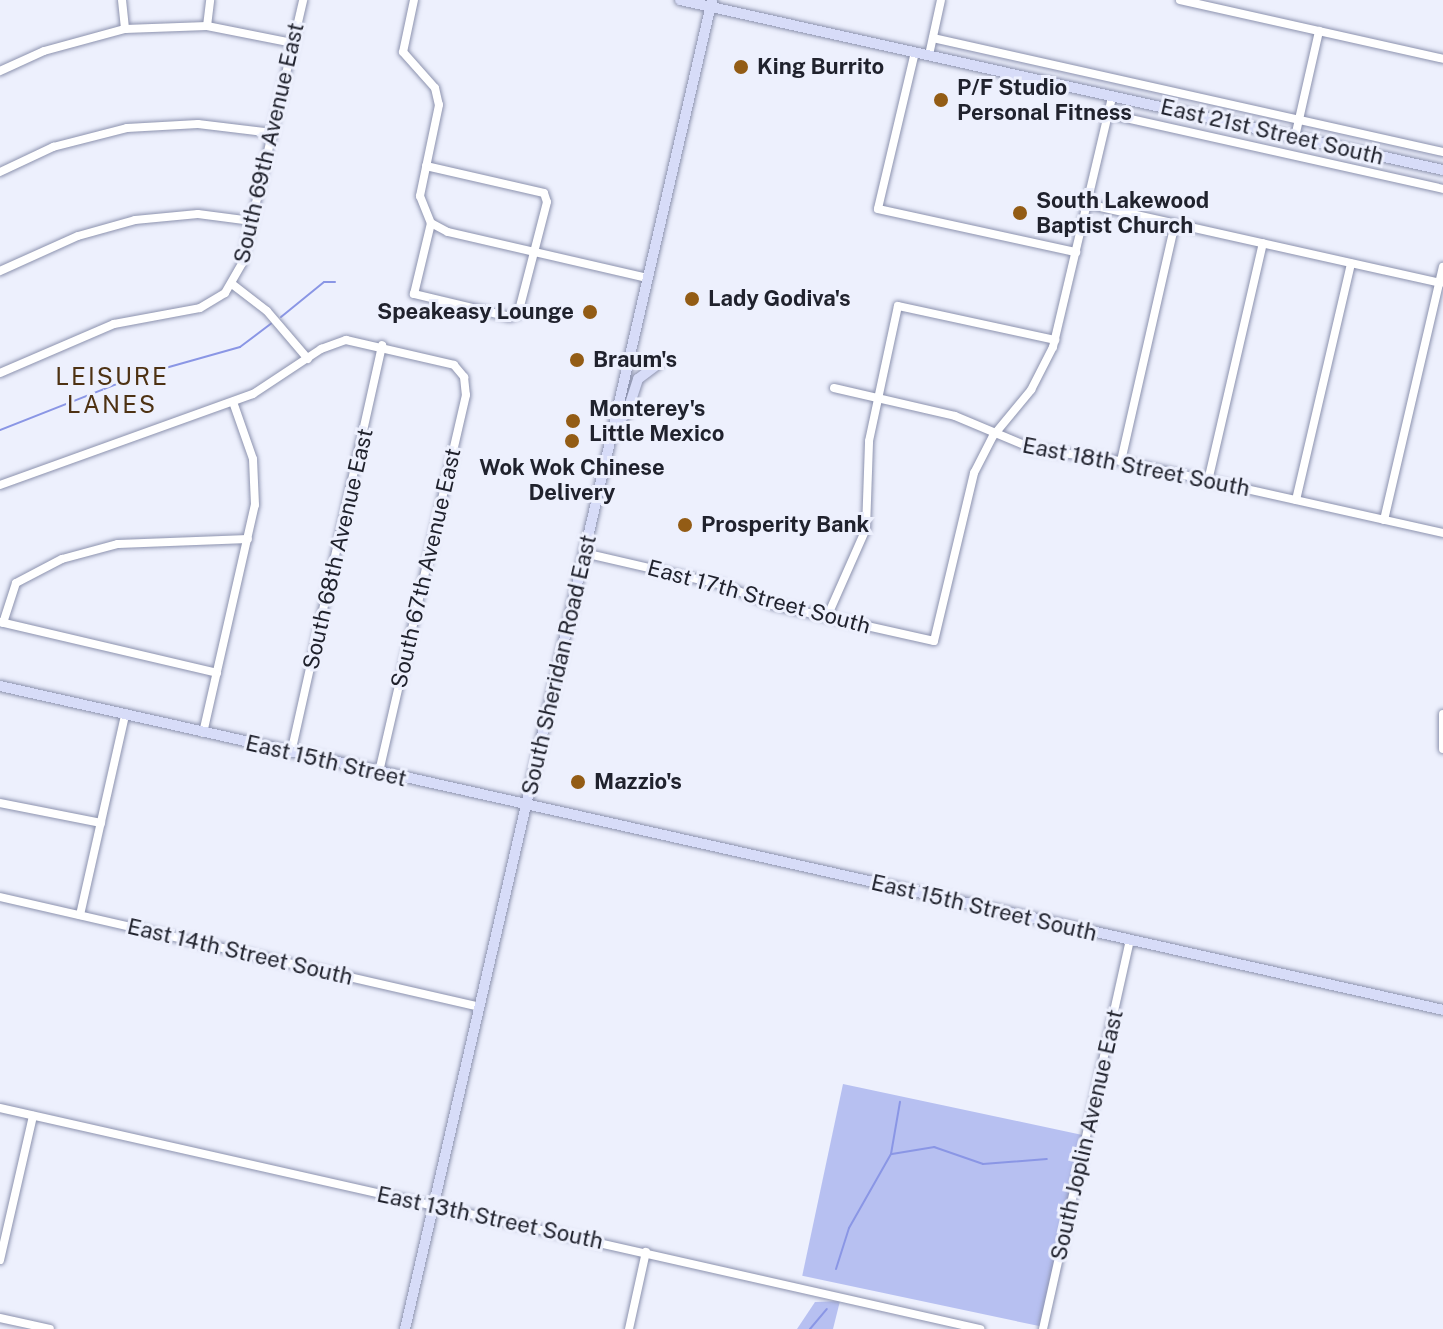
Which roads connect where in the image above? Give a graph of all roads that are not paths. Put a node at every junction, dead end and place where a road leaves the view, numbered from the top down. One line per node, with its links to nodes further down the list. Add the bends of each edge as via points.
1 (122, 0): 10 (street)
2 (210, 0): 9 (street)
3 (303, 0): 13 (street, South 69th Avenue East)
4 (414, 0): 24 (street, via 403,52 435,88 439,105)
5 (680, 0): 8 (main road, East 21st Street South)
6 (941, 0): 12 (street)
7 (1180, 0): 11 (street)
8 (711, 3): 14 (main road, East 21st Street South); 38 (main road, South Sheridan Road East)
9 (207, 26): 10 (street); 13 (street)
10 (125, 29): 17 (street, via 44,51)
11 (1319, 31): 16 (street); 20 (street)
12 (933, 38): 15 (street); 20 (street, East 21st Street South)
13 (293, 43): 21 (street, South 69th Avenue East)
14 (915, 52): 15 (main road, East 21st Street South); 34 (street, via 878,209)
15 (929, 55): 18 (main road, East 21st Street South)
16 (1443, 59)
17 (0, 71)
18 (1112, 97): 19 (street); 22 (main road, East 21st Street South)
19 (1108, 114): 27 (street, East 21st Street South); 28 (street)
20 (1299, 120): 22 (street); 23 (street, East 21st Street South)
21 (272, 133): 26 (street, via 209,124 127,128 53,147); 29 (street, South 69th Avenue East)
22 (1295, 137): 25 (main road, East 21st Street South)
23 (1443, 152)
24 (426, 166): 30 (street, via 420,196); 33 (street, via 544,193 547,202)
25 (1443, 170)
26 (0, 172)
27 (1443, 189)
28 (1087, 204): 31 (street); 34 (street)
29 (252, 221): 37 (street, via 198,214 135,220 78,236); 40 (street, South 69th Avenue East)
30 (431, 223): 33 (street, via 448,232); 33 (street, via 414,291 417,297 515,316)
31 (1175, 224): 32 (street); 51 (street)
32 (1263, 243): 35 (street); 52 (street)
33 (534, 251): 38 (street)
34 (1076, 252): 41 (street)
35 (1351, 263): 39 (street); 54 (street)
36 (1443, 267): 39 (street)
37 (0, 271)
38 (648, 278): 49 (main road, South Sheridan Road East)
39 (1440, 283): 55 (street)
40 (232, 284): 43 (street, via 267,311); 45 (street, via 208,306 114,324)
41 (1055, 340): 47 (street, via 898,306); 50 (street, via 1031,390)
42 (382, 345): 43 (street, via 346,340); 67 (street, South 68th Avenue East); 68 (street, South 67th Avenue East, via 454,365 464,377 466,395)
43 (308, 359): 48 (street, via 278,381)
44 (658, 364): 49 (main road, via 638,379 627,413)
45 (0, 373)
46 (834, 388): 47 (street, East 18th Street South)
47 (877, 398): 50 (street, East 18th Street South, via 955,416); 59 (street, via 869,441 866,529)
48 (233, 402): 53 (street); 57 (street, via 254,474)
49 (614, 425): 58 (main road, South Sheridan Road East)
50 (993, 436): 51 (street, East 18th Street South, via 1034,449); 59 (street, East 17th Street South, via 969,489 934,641)
51 (1121, 461): 52 (street, East 18th Street South)
52 (1208, 481): 54 (street, East 18th Street South)
53 (0, 485)
54 (1296, 500): 55 (street, East 18th Street South)
55 (1384, 520): 56 (street, East 18th Street South)
56 (1443, 533)
57 (248, 539): 60 (street, via 118,544 62,559 16,583); 61 (street)
58 (584, 553): 59 (street, East 17th Street South, via 723,585 773,605); 70 (main road, South Sheridan Road East)
59 (827, 617)
60 (1, 622): 61 (street)
61 (217, 673): 65 (street)
62 (0, 686): 64 (main road)
63 (1443, 714): 66 (street)
64 (125, 716): 65 (main road, East 15th Street); 71 (street)
65 (203, 733): 67 (main road, East 15th Street)
66 (1441, 748)
67 (291, 753): 68 (main road, East 15th Street)
68 (379, 774): 70 (main road, East 15th Street)
69 (0, 803): 71 (street)
70 (526, 805): 74 (main road, East 15th Street South); 75 (main road, South Sheridan Road East)
71 (101, 823): 73 (street)
72 (0, 897): 73 (street, East 14th Street South)
73 (80, 915): 75 (street, East 14th Street South)
74 (1130, 941): 76 (main road, East 15th Street South); 87 (street, South Joplin Avenue East)
75 (480, 1007): 79 (main road, South Sheridan Road East)
76 (1443, 1010)
77 (0, 1108): 78 (street, East 13th Street South)
78 (33, 1116): 79 (street, East 13th Street South); 81 (street)
79 (434, 1207): 80 (street, East 13th Street South); 84 (main road, South Sheridan Road East)
80 (646, 1252): 85 (street); 86 (street, East 13th Street South)
81 (0, 1260)
82 (0, 1318): 83 (street)
83 (50, 1329)
84 (405, 1329)
85 (629, 1329)
86 (980, 1329)
87 (1043, 1329)

